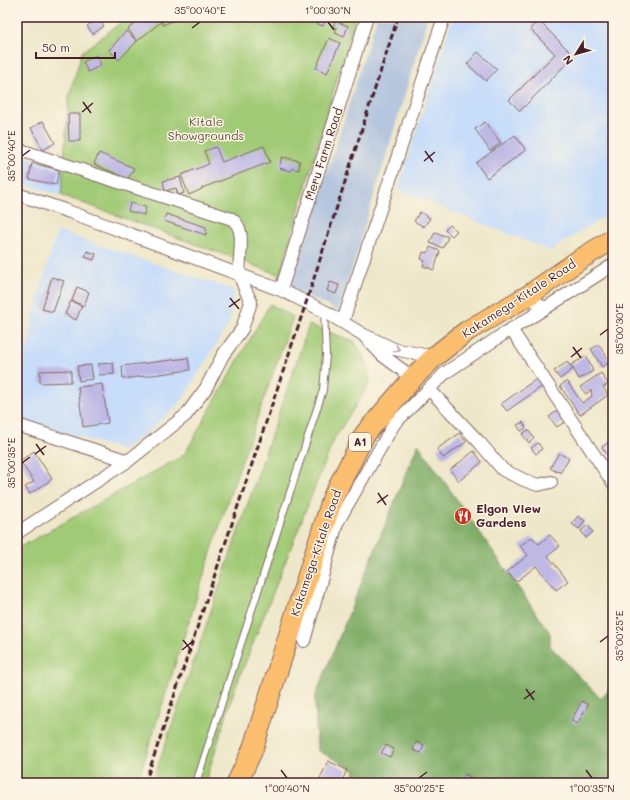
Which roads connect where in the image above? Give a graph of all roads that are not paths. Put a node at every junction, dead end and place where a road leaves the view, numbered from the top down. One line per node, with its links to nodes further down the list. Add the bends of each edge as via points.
1 (367, 17): 8 (street, Meru Farm Road)
2 (444, 17): 12 (street)
3 (17, 149): 7 (street, via 232,219 240,230)
4 (17, 194): 7 (street)
5 (613, 239): 9 (highway, Kakamega-Kitale Road / A1)
6 (613, 265): 10 (street)
7 (240, 275): 8 (street); 19 (street, via 251,302 242,329 223,355 206,388 186,415)
8 (281, 290): 11 (street)
9 (529, 295): 10 (street); 15 (highway, Kakamega-Kitale Road / A1, via 467,332)
10 (544, 309): 13 (street)
11 (324, 311): 12 (street); 25 (lane, via 326,356 323,390)
12 (343, 322): 14 (street)
13 (511, 329): 17 (street, via 446,373); 21 (street)
14 (362, 334): 15 (street, one-way to 15, via 394,349); 16 (street, via 376,350)
15 (434, 357): 16 (highway, Kakamega-Kitale Road / A1)
16 (412, 379): 24 (highway, Kakamega-Kitale Road / A1, via 364,434 333,497)
17 (430, 389): 20 (street, via 503,470 538,485); 23 (street, via 394,424 337,523)
18 (17, 425): 19 (street)
19 (128, 461): 22 (street)
20 (551, 482)
21 (613, 483)
22 (17, 534)
23 (304, 641)
24 (252, 751): 26 (highway, Kakamega-Kitale Road / A1); 27 (highway, Kakamega-Kitale Road / A1)
25 (196, 783)
26 (237, 783)
27 (248, 783)

